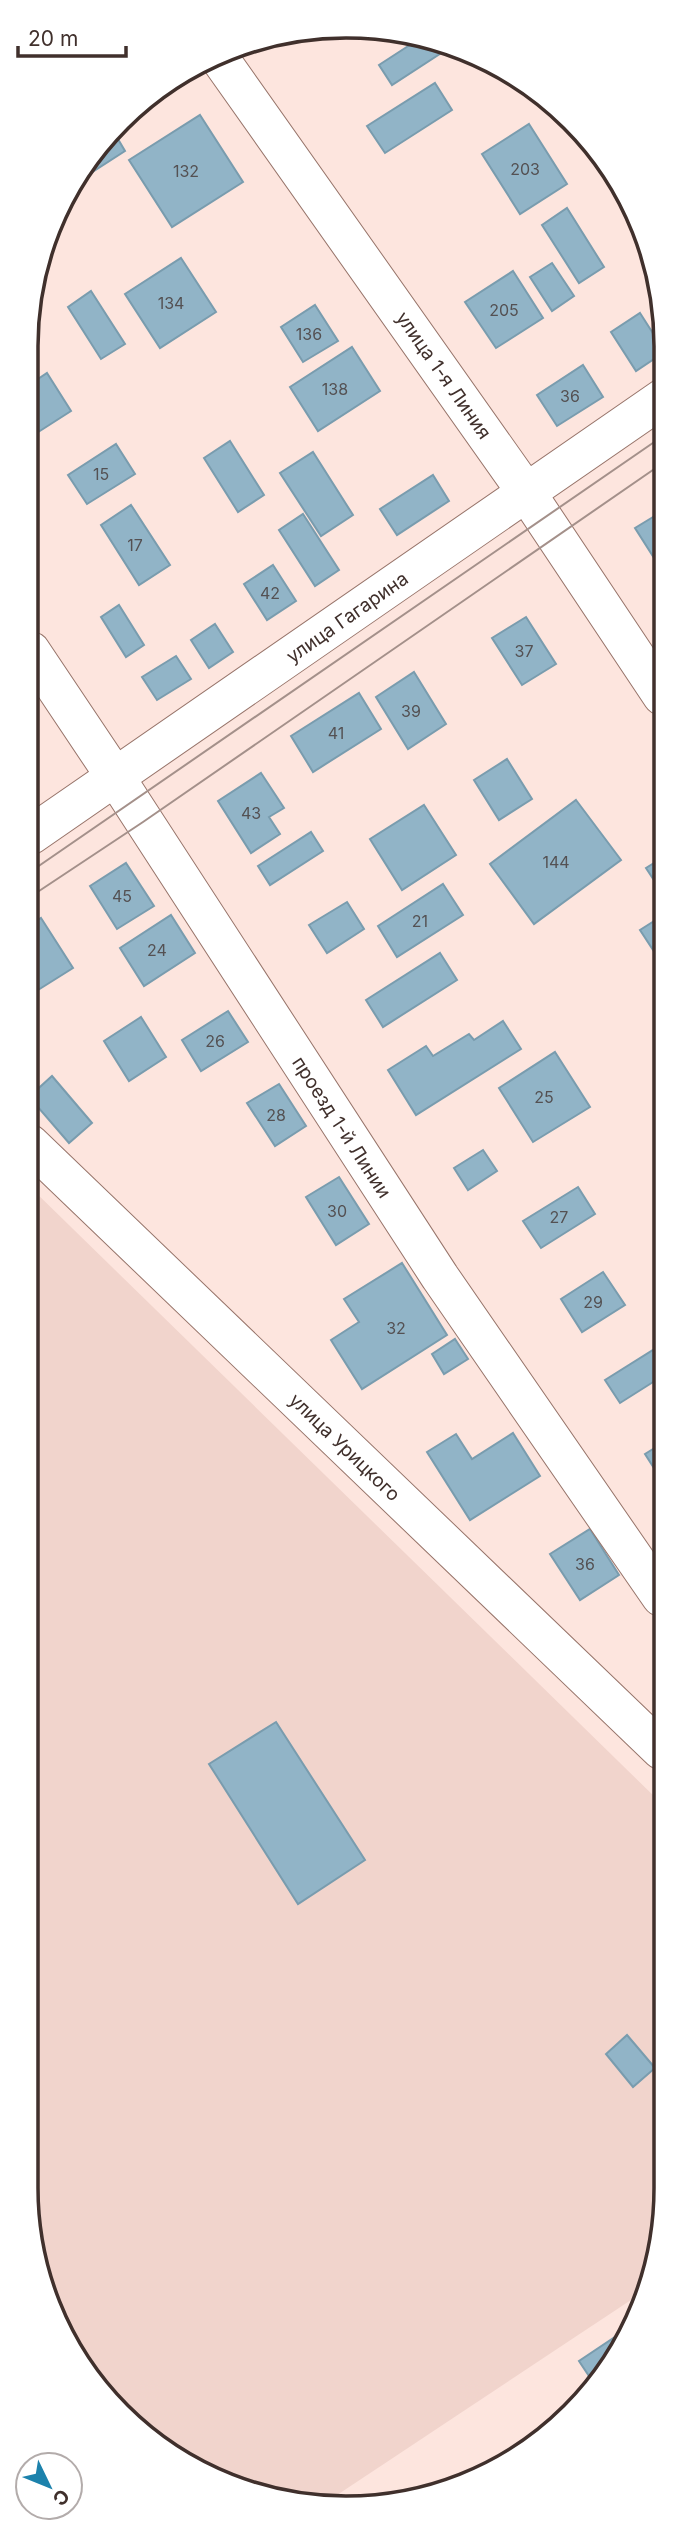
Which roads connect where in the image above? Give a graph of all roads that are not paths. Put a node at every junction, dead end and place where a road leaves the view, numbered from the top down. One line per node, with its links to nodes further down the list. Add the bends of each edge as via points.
1 (224, 64): 3 (street, улица 1-я Линия)
2 (654, 404): 3 (street, улица Гагарина)
3 (526, 492): 5 (street, улица 1-я Линия); 6 (street, улица Гагарина)
4 (38, 661): 6 (street, проезд 1-й Линии)
5 (654, 684)
6 (116, 778): 7 (street, улица Гагарина); 9 (street, проезд 1-й Линии, via 440,1277)
7 (38, 830)
8 (38, 1152): 10 (street, улица Урицкого)
9 (654, 1587)
10 (654, 1743)

